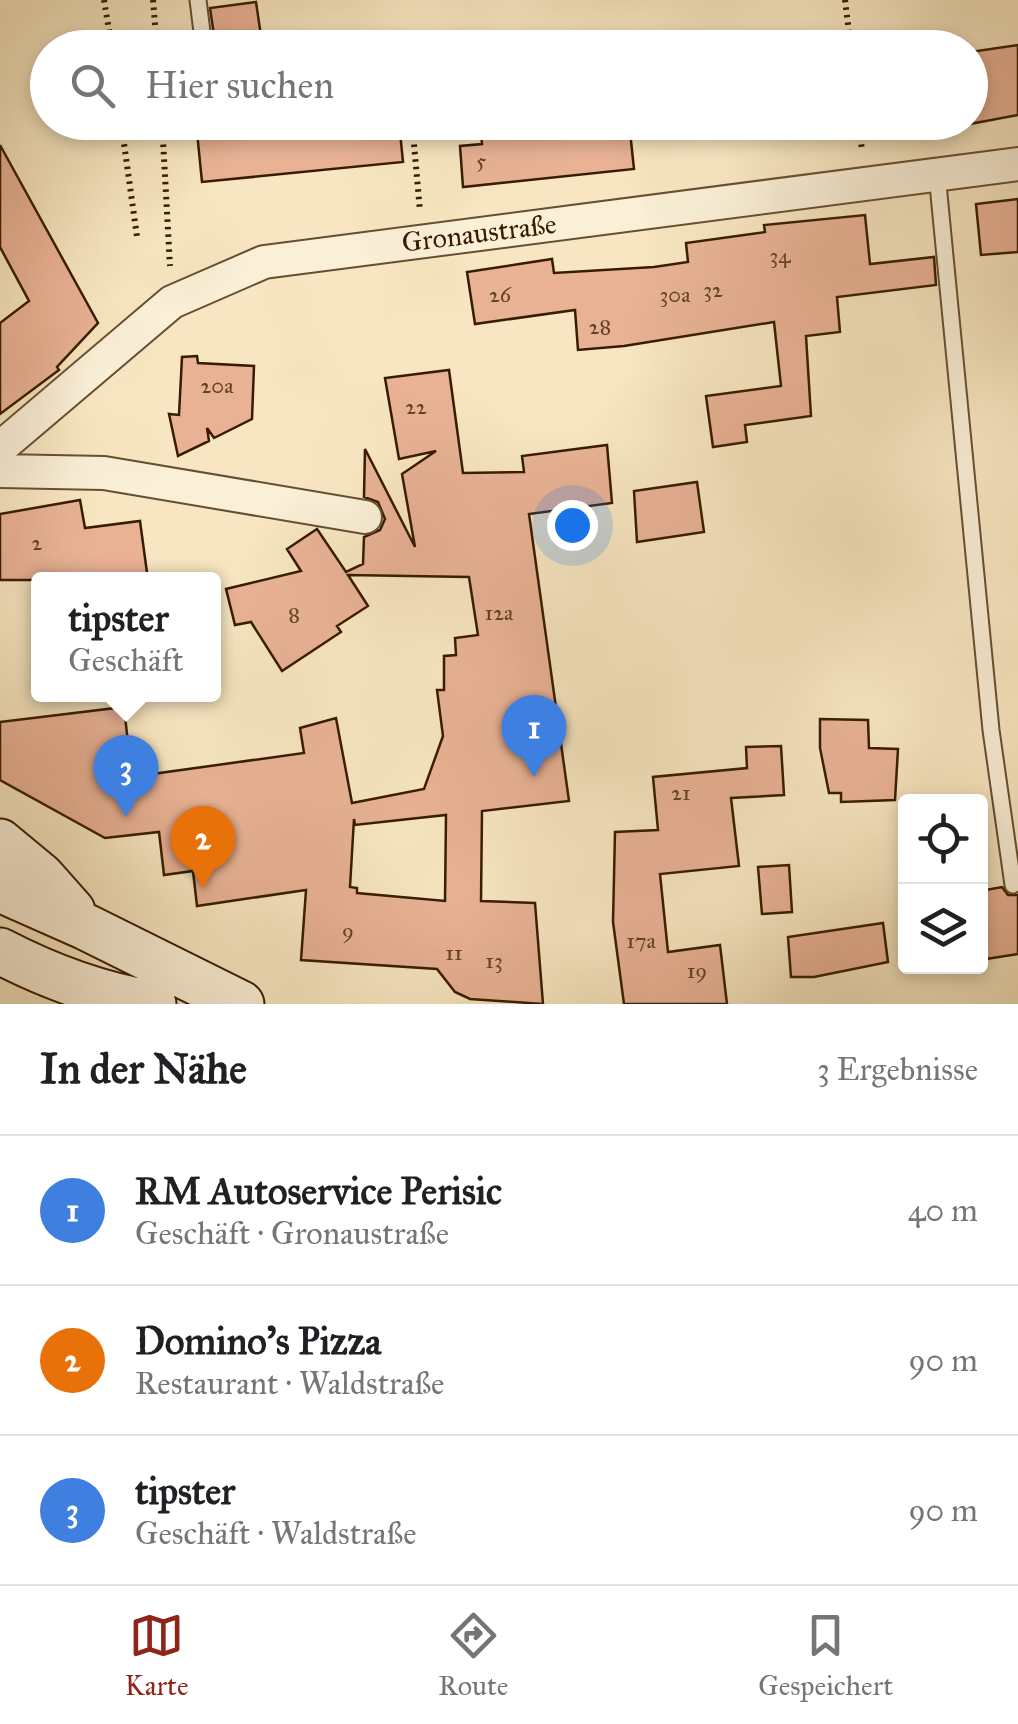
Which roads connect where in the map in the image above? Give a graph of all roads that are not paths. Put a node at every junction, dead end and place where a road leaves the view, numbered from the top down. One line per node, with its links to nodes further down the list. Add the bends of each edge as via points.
1 (198, 0): 2 (lane)
2 (202, 30)
3 (1018, 164): 4 (street, Gronaustraße)
4 (937, 174): 5 (street, Gronaustraße, via 264,262 172,302); 9 (lane, via 991,730)
5 (0, 448)
6 (0, 470): 7 (street, via 104,473)
7 (364, 517)
8 (0, 842): 11 (main road, via 42,876)
9 (1013, 885)
10 (0, 889): 11 (main road)
11 (86, 928): 14 (main road)
12 (12, 966): 13 (main road)
13 (153, 1004)
14 (241, 1004)

